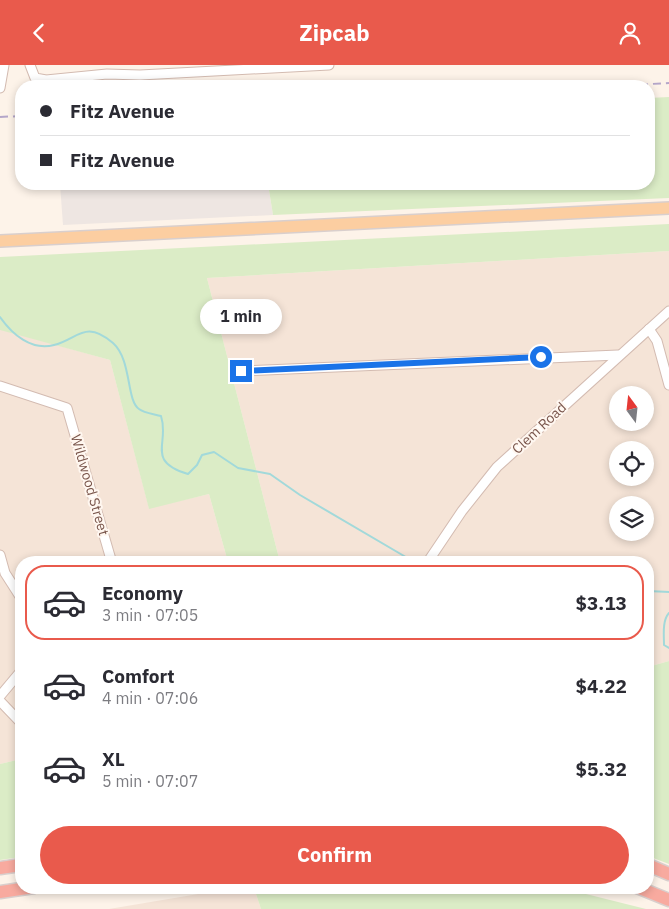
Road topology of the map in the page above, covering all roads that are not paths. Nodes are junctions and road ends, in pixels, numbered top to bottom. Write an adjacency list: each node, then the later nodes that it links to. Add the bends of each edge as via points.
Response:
1 (4, 65): 10 (street)
2 (30, 65): 7 (street, via 32,75 38,80)
3 (329, 65): 4 (street)
4 (300, 66): 6 (street)
5 (239, 67): 6 (street); 8 (street)
6 (256, 67)
7 (106, 69): 9 (street)
8 (194, 69): 9 (street)
9 (151, 70)
10 (0, 88)
11 (669, 208): 12 (main road)
12 (0, 241)
13 (669, 311): 14 (street, Clem Road)
14 (648, 329): 15 (street, Clem Road); 17 (street, via 657,341)
15 (618, 355): 16 (street); 21 (street, Clem Road, via 497,467)
16 (241, 371)
17 (669, 385)
18 (0, 386): 20 (street, Wildwood Street, via 67,408)
19 (0, 555): 22 (street, via 5,573)
20 (110, 556)
21 (431, 556)
22 (15, 589)
23 (15, 678): 24 (street)
24 (0, 696)
25 (0, 701): 26 (street)
26 (15, 717)
27 (15, 866): 28 (highway)
28 (0, 868)
29 (654, 868): 30 (highway)
30 (669, 874)
31 (15, 890): 32 (highway)
32 (0, 892)
33 (654, 894): 34 (highway)
34 (669, 900)

